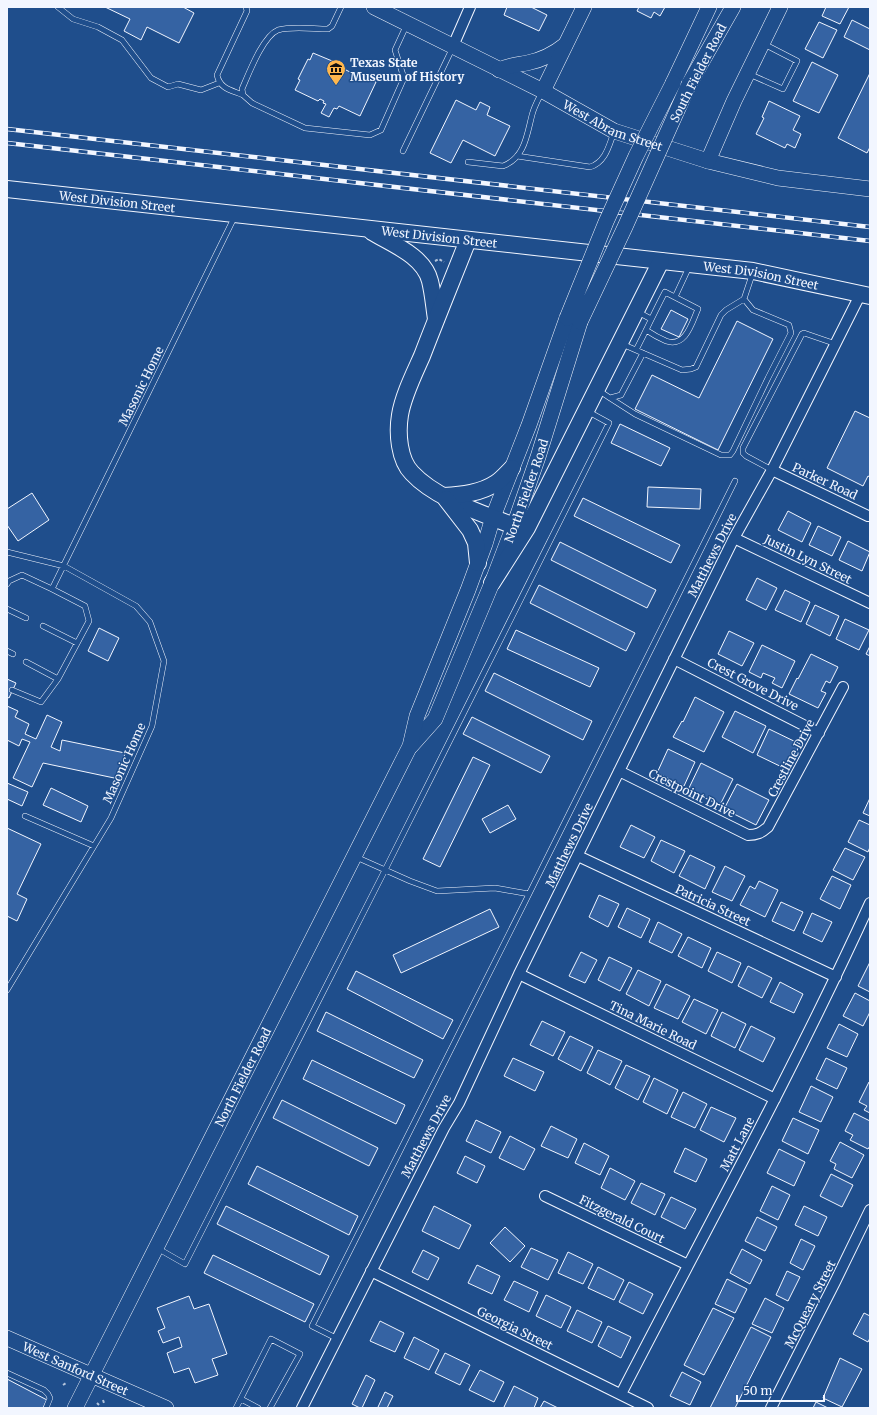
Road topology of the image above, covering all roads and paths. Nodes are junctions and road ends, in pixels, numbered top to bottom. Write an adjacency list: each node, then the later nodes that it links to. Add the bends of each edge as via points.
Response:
1 (58, 7): 16 (lane, via 73,19 98,27 122,40 151,78 168,87 178,84 201,90)
2 (246, 7): 16 (lane, via 247,11 217,75)
3 (341, 7): 18 (lane, via 328,29 287,28 272,33 265,41 242,89)
4 (374, 7): 10 (main road, West Abram Street)
5 (470, 7): 13 (street)
6 (584, 7): 12 (main road)
7 (709, 7): 27 (main road, South Fielder Road, bridge)
8 (733, 7): 28 (main road, South Fielder Road, bridge, via 689,84)
9 (780, 7): 11 (main road)
10 (408, 23): 13 (main road, West Abram Street); 18 (lane, via 395,50 404,78 381,130 370,135 305,128 252,103)
11 (762, 43): 15 (main road); 15 (lane, via 797,61 783,89)
12 (566, 44): 14 (main road, via 554,54); 17 (main road)
13 (453, 46): 14 (main road, West Abram Street); 20 (lane)
14 (499, 70): 17 (main road, West Abram Street)
15 (748, 73): 22 (main road)
16 (219, 83): 18 (lane)
17 (543, 91): 19 (main road, West Abram Street); 21 (lane, via 524,146)
18 (243, 95)
19 (614, 131): 21 (lane, via 602,161 596,165); 22 (main road, West Abram Street)
20 (403, 151)
21 (517, 156): 23 (lane, via 503,166)
22 (708, 161): 24 (main road, West Abram Street, via 778,178)
23 (468, 162)
24 (869, 187)
25 (7, 189): 26 (main road, West Division Street)
26 (236, 215): 29 (main road, West Division Street); 60 (lane, Masonic Home)
27 (606, 222): 42 (main road, North Fielder Road, bridge)
28 (625, 227): 42 (main road, North Fielder Road, bridge)
29 (367, 229): 30 (main road, West Division Street); 40 (main road, via 413,256 424,268 430,280)
30 (468, 240): 33 (main road, West Division Street); 40 (main road)
31 (440, 254): 32 (path)
32 (438, 259)
33 (661, 261): 34 (main road, West Division Street); 39 (main road)
34 (690, 264): 35 (main road, West Division Street); 37 (lane)
35 (753, 271): 36 (main road, West Division Street); 38 (lane)
36 (865, 295): 45 (street, Matthews Drive)
37 (675, 297): 41 (lane, via 665,292); 43 (lane, via 698,309 685,337 674,343)
38 (744, 299): 47 (lane, via 721,315 696,367 682,370); 48 (lane, via 753,310 789,325 791,333 730,455 721,455 635,414)
39 (636, 311): 41 (lane); 44 (main road)
40 (436, 319): 53 (main road, via 408,388 400,415 398,435 403,458 411,472)
41 (651, 319): 43 (lane)
42 (574, 320): 50 (main road, North Fielder Road); 56 (main road, North Fielder Road, via 538,457)
43 (646, 330): 46 (lane)
44 (620, 343): 46 (lane); 48 (main road)
45 (836, 344): 51 (street, Matthews Drive); 51 (lane, via 802,334 743,448 746,456)
46 (636, 350): 47 (lane)
47 (643, 353): 48 (lane, via 621,395)
48 (603, 393): 49 (main road)
49 (586, 410): 61 (main road, via 527,528); 84 (lane, via 608,423)
50 (512, 468): 53 (main road, via 482,491); 55 (main road, North Fielder Road)
51 (772, 470): 54 (street, Parker Road); 57 (street, Matthews Drive)
52 (735, 480): 85 (lane)
53 (443, 496): 55 (main road); 59 (main road, via 470,530 476,543)
54 (868, 516)
55 (493, 517): 56 (main road); 59 (main road, North Fielder Road)
56 (514, 526): 61 (main road, North Fielder Road)
57 (734, 538): 64 (street, Justin Lyn Street); 71 (street, Matthews Drive)
58 (7, 552): 60 (lane, Masonic Home)
59 (478, 563): 77 (main road, North Fielder Road, via 417,716)
60 (64, 566): 63 (lane); 81 (lane, Masonic Home, via 136,606 150,622 164,661 152,726 111,818)
61 (492, 583): 77 (main road, North Fielder Road, via 435,719)
62 (7, 584): 63 (lane, via 22,575)
63 (52, 589): 68 (lane, via 84,606 89,621)
64 (870, 603)
65 (7, 608): 66 (lane)
66 (26, 618)
67 (43, 626): 68 (lane)
68 (77, 643): 73 (lane)
69 (7, 652): 70 (lane)
70 (13, 654)
71 (674, 659): 76 (street, Crest Grove Drive); 78 (street, Matthews Drive)
72 (26, 662): 73 (lane)
73 (58, 679): 75 (lane, via 41,702)
74 (844, 687): 76 (street, Crestline Drive)
75 (12, 690)
76 (819, 733): 80 (street, Crestline Drive, via 768,827 762,833)
77 (410, 746): 82 (main road, North Fielder Road)
78 (619, 771): 80 (street, Crestpoint Drive, via 748,835); 83 (street, Matthews Drive)
79 (25, 816): 81 (lane)
80 (754, 835)
81 (94, 846): 89 (lane, Masonic Home)
82 (355, 856): 84 (lane); 93 (main road, North Fielder Road)
83 (578, 856): 87 (street, Matthews Drive); 88 (street, Patricia Street)
84 (385, 870): 85 (lane, via 438,891 495,888); 93 (lane, via 186,1264)
85 (529, 894): 96 (lane, via 312,1326)
86 (870, 903): 88 (street, Matt Lane)
87 (519, 974): 90 (street, Tina Marie Road); 95 (street, Matthews Drive, via 459,1103)
88 (836, 977): 90 (street, Matt Lane)
89 (7, 990)
90 (775, 1098): 94 (street, Matt Lane)
91 (545, 1196): 94 (street, Fitzgerald Court)
92 (870, 1210): 110 (street, McQueary Street)
93 (156, 1248): 99 (main road, North Fielder Road)
94 (688, 1265): 100 (street, Matt Lane)
95 (371, 1271): 96 (street, Matthews Drive); 100 (street, Georgia Street)
96 (338, 1339): 108 (street, Matthews Drive)
97 (9, 1340): 99 (main road, West Sanford Street)
98 (7, 1373): 102 (lane, via 44,1390 50,1398)
99 (91, 1376): 103 (main road, North Fielder Road); 104 (main road, West Sanford Street)
100 (621, 1394): 109 (street, Georgia Street)
101 (241, 1399): 105 (lane); 106 (lane); 107 (lane, via 271,1339 300,1354)
102 (46, 1408)
103 (75, 1408)
104 (166, 1408)
105 (236, 1408)
106 (258, 1408)
107 (270, 1408)
108 (302, 1408)
109 (648, 1408)
110 (771, 1408)

